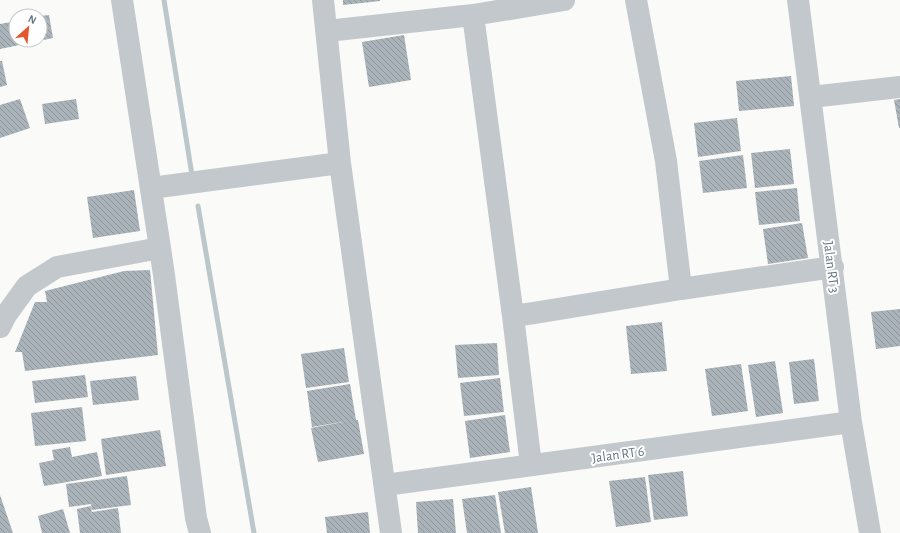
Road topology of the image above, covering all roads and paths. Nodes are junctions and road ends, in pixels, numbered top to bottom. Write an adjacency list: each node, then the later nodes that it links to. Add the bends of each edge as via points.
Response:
1 (122, 0): 11 (street)
2 (323, 0): 7 (street)
3 (564, 0): 6 (street)
4 (636, 0): 14 (street, via 666,161)
5 (798, 0): 9 (street, Jalan RT 3)
6 (473, 15): 7 (street); 15 (street)
7 (327, 31): 10 (street)
8 (900, 87): 9 (street)
9 (811, 98): 13 (street, Jalan RT 3)
10 (340, 163): 11 (street); 19 (street)
11 (151, 188): 12 (street)
12 (160, 248): 16 (street, via 57,267 27,286); 20 (street)
13 (832, 267): 14 (street); 17 (street, Jalan RT 3)
14 (681, 288): 15 (street)
15 (513, 316): 18 (street)
16 (0, 327)
17 (851, 422): 18 (street, Jalan RT 6); 22 (street, Jalan RT 3)
18 (531, 465): 19 (street, Jalan RT 6)
19 (384, 485): 21 (street)
20 (200, 533)
21 (391, 533)
22 (870, 533)

